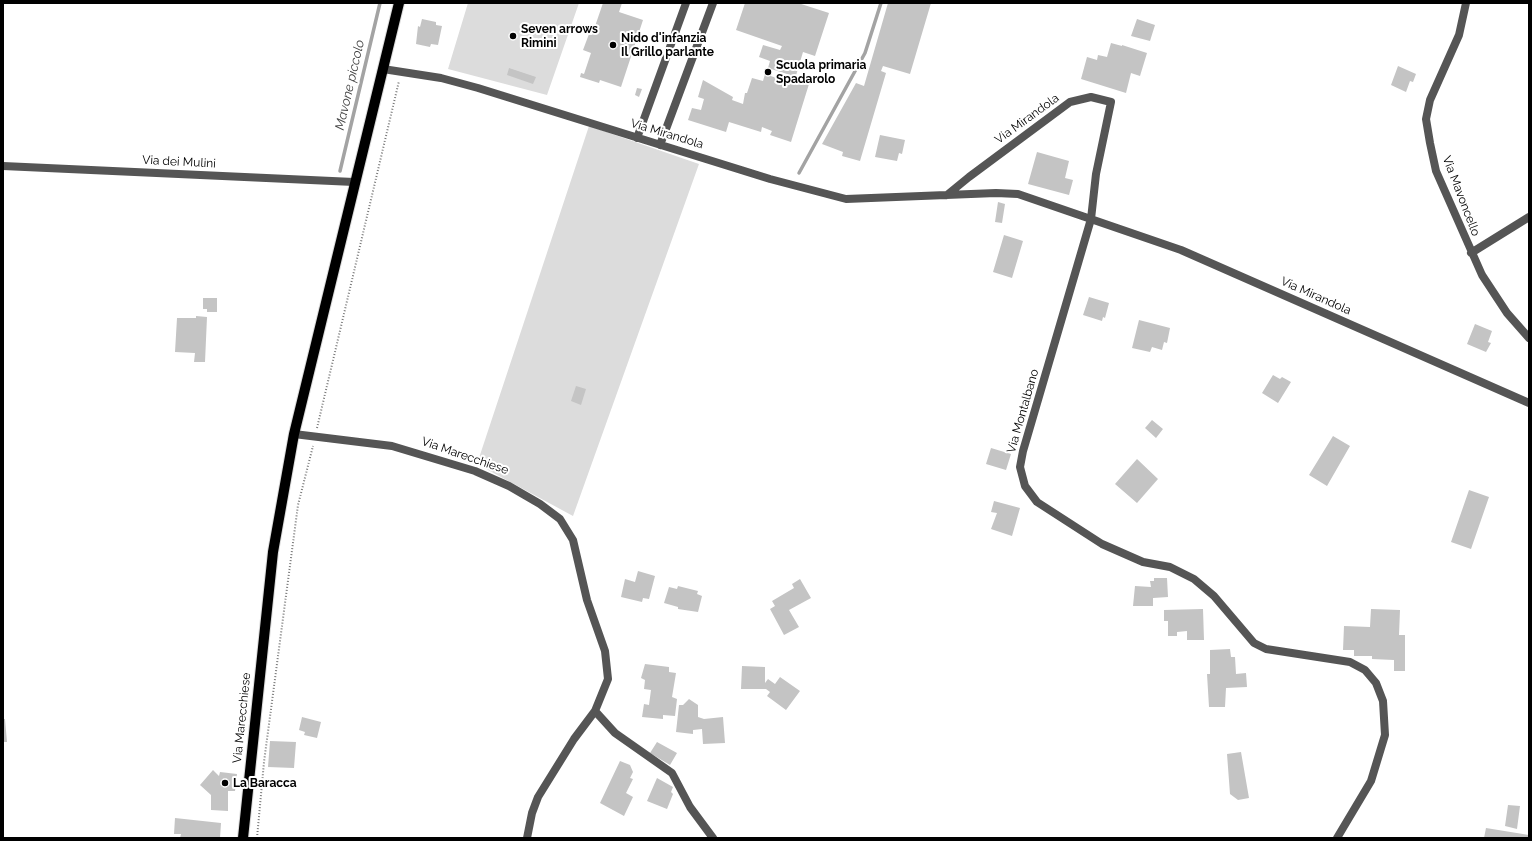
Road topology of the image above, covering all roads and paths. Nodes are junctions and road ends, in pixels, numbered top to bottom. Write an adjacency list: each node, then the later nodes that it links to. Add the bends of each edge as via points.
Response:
1 (398, 3): 5 (main road, Via Marecchiese)
2 (686, 3): 7 (street)
3 (713, 3): 8 (street)
4 (1466, 3): 14 (street, Via Mavoncello, via 1459,35 1430,100 1426,119 1436,171)
5 (383, 68): 7 (street, Via Mirandola, via 467,84); 10 (main road, Via Marecchiese)
6 (399, 80): 17 (path)
7 (637, 138): 8 (street, Via Mirandola)
8 (660, 145): 11 (street, Via Mirandola, via 846,199)
9 (3, 166): 10 (street, Via dei Mulini)
10 (354, 182): 18 (main road, Via Marecchiese)
11 (947, 196): 13 (street, Via Mirandola, via 1018,194); 13 (street, Via Mirandola, via 1070,102 1091,97 1111,102 1096,174)
12 (1529, 217): 14 (street)
13 (1091, 219): 16 (street, Via Mirandola, via 1181,250); 25 (street, Via Montalbano, via 1022,451 1020,467 1025,486 1037,502 1102,544 1143,562 1170,567 1194,578 1214,596 1254,643 1266,649 1350,662 1365,670 1376,683 1383,701 1385,735 1371,781)
14 (1471, 253): 15 (street, Via Mavoncello, via 1503,306)
15 (1529, 338)
16 (1529, 403)
17 (316, 433)
18 (294, 434): 20 (street, Via Marecchiese, via 392,446 445,461 509,486 560,519 573,540 587,600 605,651 608,679); 21 (main road, Via Marecchiese, via 273,552)
19 (315, 440): 22 (path, via 298,505 264,762)
20 (595, 711): 23 (street, Via Marecchiese, via 574,739 538,797); 24 (street, via 615,733 672,773 690,807)
21 (243, 838)
22 (257, 838)
23 (527, 838)
24 (713, 838)
25 (1337, 838)

